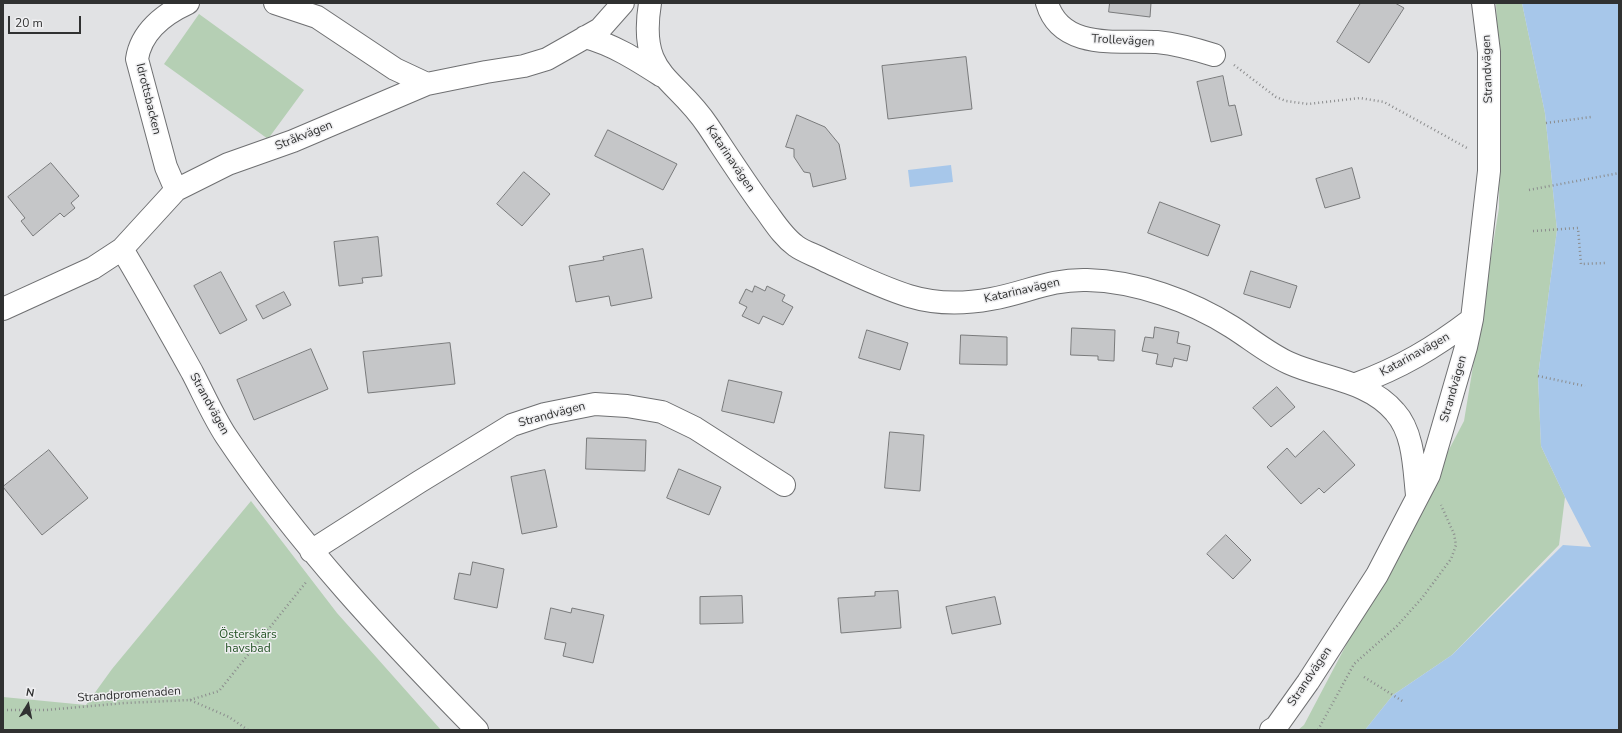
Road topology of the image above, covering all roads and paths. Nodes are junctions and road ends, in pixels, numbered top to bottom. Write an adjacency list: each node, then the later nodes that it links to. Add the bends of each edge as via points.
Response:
1 (188, 3): 15 (street, Idrottsbacken, via 158,21 139,48 138,60 166,167)
2 (275, 3): 10 (street, via 317,17 395,69)
3 (623, 3): 7 (street, Stråkvägen, via 600,29)
4 (650, 3): 9 (street, Katarinavägen, via 646,24 647,41)
5 (1047, 3): 8 (street, Trollevägen, via 1054,18 1064,29 1087,40 1181,45)
6 (1484, 3): 13 (street, Strandvägen, via 1489,52)
7 (586, 37): 9 (street, Katarinavägen, via 623,51); 10 (street, Stråkvägen, via 547,59 524,66)
8 (1214, 55): 13 (path, via 1227,60 1276,97 1286,101 1308,104 1360,98 1384,102)
9 (663, 77): 23 (street, Katarinavägen, via 703,119 778,228 796,246 867,280 935,302 992,299 1058,281 1108,281 1186,303 1206,312 1285,362 1310,372)
10 (427, 84): 15 (street, Stråkvägen, via 293,141 228,164)
11 (1591, 117): 12 (path)
12 (1546, 123)
13 (1490, 161): 21 (street, Strandvägen)
14 (1619, 173): 16 (path)
15 (176, 190): 18 (street, Stråkvägen)
16 (1529, 190)
17 (1533, 231): 19 (path, via 1578,228 1581,264)
18 (122, 249): 20 (street, Stråkvägen, via 93,268); 28 (street, Strandvägen, via 225,434 259,483)
19 (1606, 263)
20 (3, 309)
21 (1472, 319): 23 (street, Katarinavägen, via 1442,342 1389,372); 25 (street, Strandvägen)
22 (1538, 376): 24 (path)
23 (1356, 384): 27 (street, Katarinavägen, via 1380,398 1405,426 1413,456)
24 (1585, 386)
25 (1429, 474): 27 (street, Strandvägen); 36 (path, via 1454,534 1456,545 1451,559 1397,626 1354,664)
26 (784, 485): 28 (street, Strandvägen, via 695,428 662,412 595,404 545,414 512,425)
27 (1417, 495): 35 (street, Strandvägen, via 1377,575 1308,682 1276,727)
28 (317, 557): 30 (path, via 219,691); 34 (street, Strandvägen, via 394,645)
29 (1364, 677): 31 (path)
30 (190, 700): 32 (path, Strandpromenaden, via 46,710); 33 (path, Strandpromenaden, via 229,717)
31 (1404, 702)
32 (3, 710)
33 (248, 730)
34 (477, 730)
35 (1271, 730)
36 (1318, 730)

